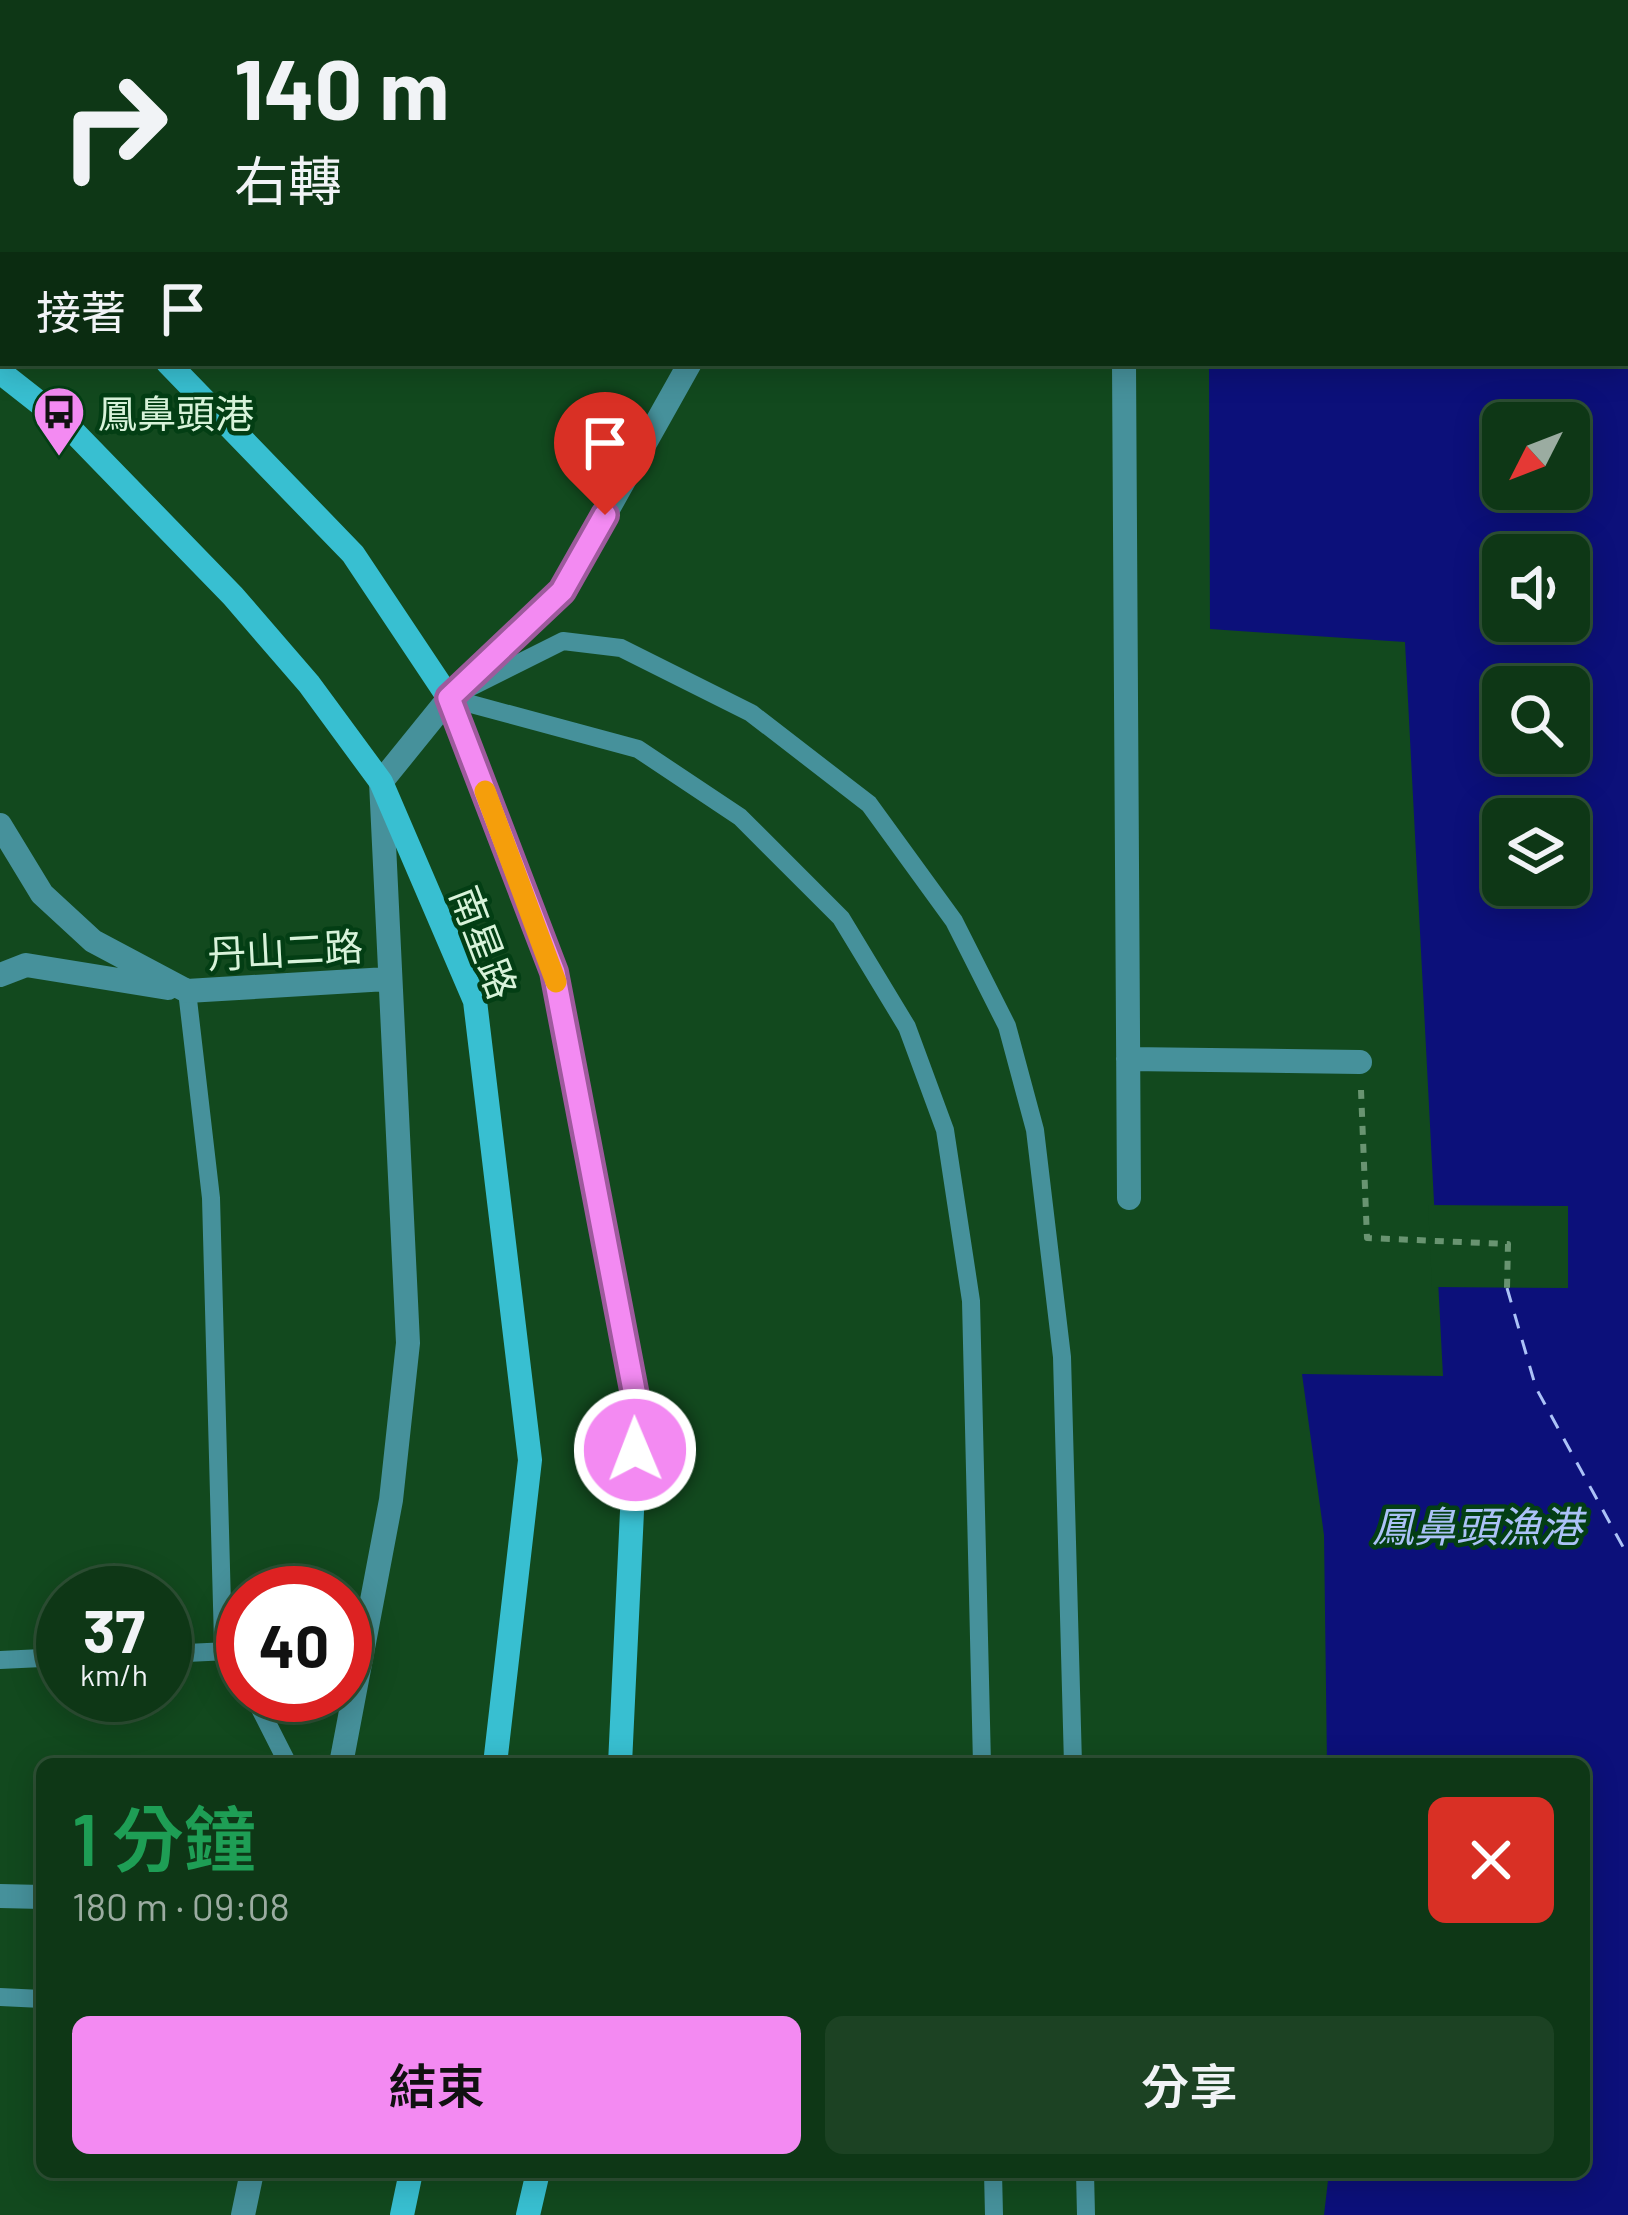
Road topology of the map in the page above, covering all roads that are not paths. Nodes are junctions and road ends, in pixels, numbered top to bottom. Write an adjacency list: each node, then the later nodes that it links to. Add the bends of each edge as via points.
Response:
1 (172, 366): 5 (street, 南星路, via 353,554)
2 (688, 366): 5 (street, via 562,591)
3 (1124, 366): 11 (street)
4 (0, 372): 6 (street, 南星路, via 64,423 232,596)
5 (449, 698): 6 (street); 21 (street, 南星路, via 554,972 637,1406); 22 (lane, via 638,749 740,817 841,918 907,1027 945,1130 971,1301); 23 (lane, via 562,641 621,648 752,713 868,804 954,921 1007,1026 1035,1130 1062,1357)
6 (381, 782): 9 (street); 20 (street, 南星路, via 475,1001 530,1460)
7 (0, 825): 10 (street, 丹山二路, via 42,894 93,941)
8 (0, 975): 10 (street, 丹山二路, via 26,965)
9 (387, 979): 10 (street, 丹山二路); 19 (street, via 408,1343 391,1500)
10 (188, 991): 14 (lane, via 212,1198)
11 (1128, 1059): 12 (street); 13 (street)
12 (1360, 1062)
13 (1129, 1198)
14 (221, 1566)
15 (36, 1659): 16 (lane)
16 (0, 1660)
17 (267, 1722): 18 (lane)
18 (285, 1758)
19 (342, 1758)
20 (496, 1758)
21 (620, 1758)
22 (982, 1758)
23 (1073, 1758)
24 (0, 1895): 25 (street)
25 (36, 1897)
26 (0, 1997): 27 (lane)
27 (36, 1999)
28 (252, 2178): 33 (street)
29 (410, 2178): 34 (street)
30 (537, 2178): 35 (street)
31 (993, 2178): 36 (lane)
32 (1085, 2178): 37 (lane)
33 (243, 2215)
34 (402, 2215)
35 (528, 2215)
36 (994, 2215)
37 (1086, 2215)

